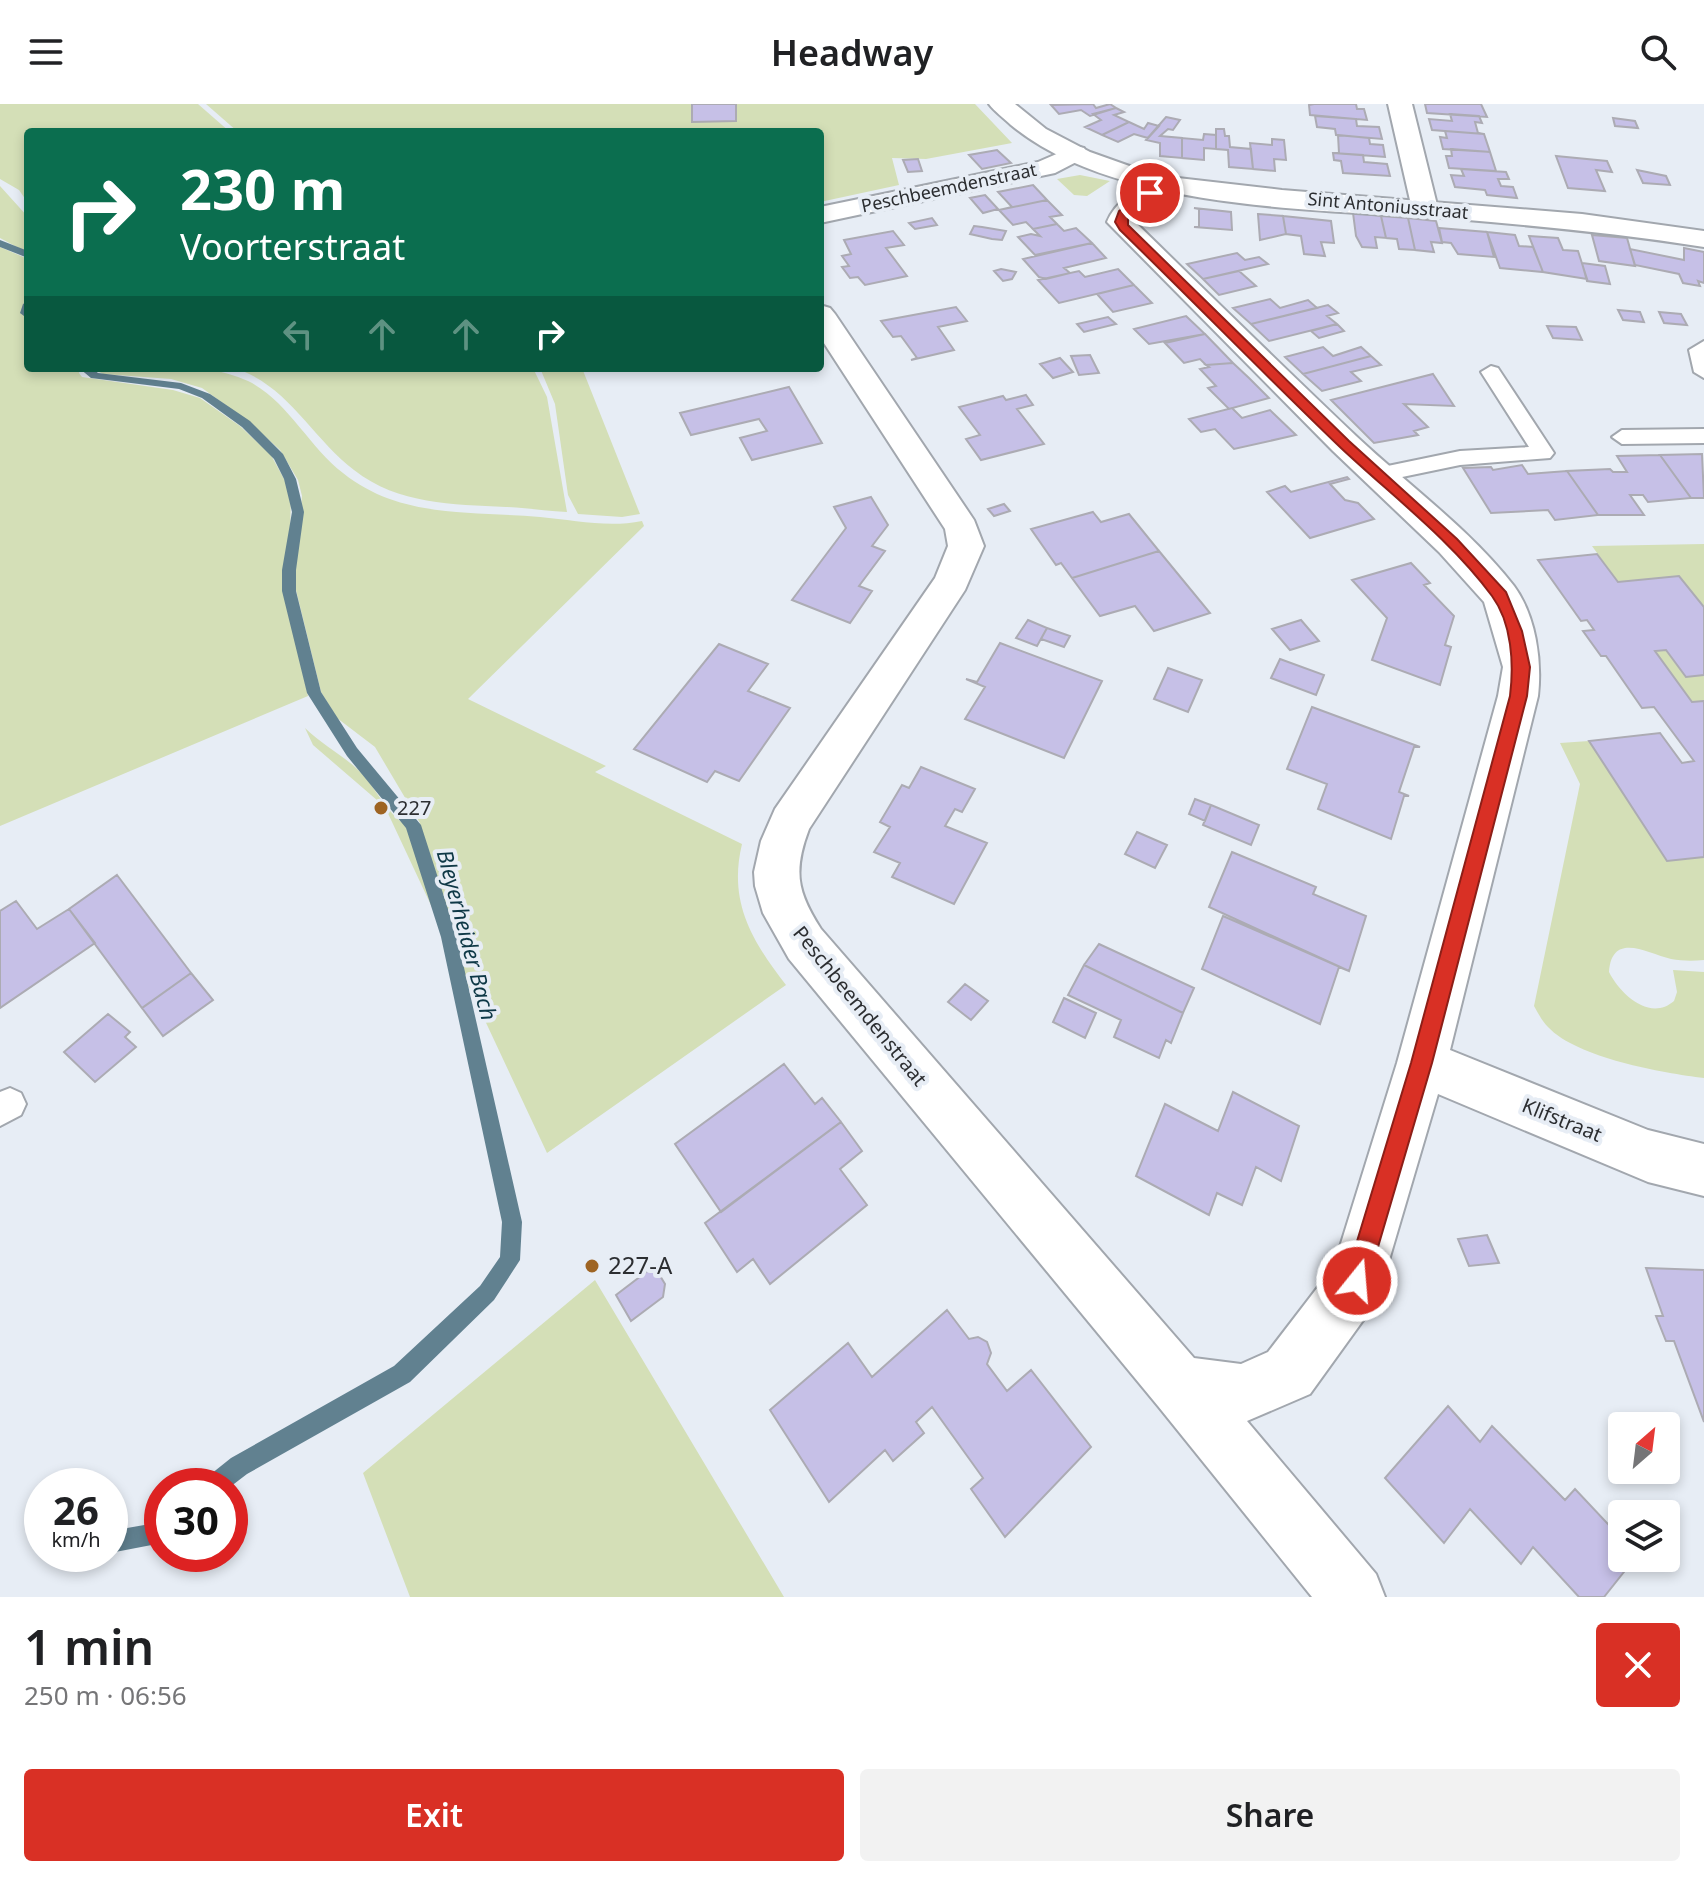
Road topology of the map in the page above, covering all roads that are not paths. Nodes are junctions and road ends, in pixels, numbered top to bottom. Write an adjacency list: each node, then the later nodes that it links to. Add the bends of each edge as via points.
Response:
1 (1001, 104): 3 (street, Sint Antoniusstraat, via 1029,130)
2 (1400, 104): 5 (street)
3 (1075, 153): 4 (street, Sint Antoniusstraat); 6 (street, Peschbeemdenstraat, via 1046,168)
4 (1164, 182): 5 (street, Sint Antoniusstraat); 14 (street, via 1120,222)
5 (1425, 209): 7 (street, Sint Antoniusstraat)
6 (824, 214)
7 (1704, 239)
8 (824, 320): 17 (street, Peschbeemdenstraat, via 962,528 966,546 952,581 790,822 776,877 782,908 805,944)
9 (1704, 347): 11 (lane, via 1699,350)
10 (1491, 372): 14 (lane, via 1543,453 1460,458)
11 (1704, 372)
12 (1704, 436): 13 (lane)
13 (1622, 437)
14 (1378, 475): 15 (street, via 1501,596 1522,667)
15 (1422, 1063): 16 (street, Klifstraat, via 1648,1156); 17 (street, via 1357,1281 1289,1373 1242,1394)
16 (1704, 1170)
17 (1179, 1385): 18 (street, Peschbeemdenstraat)
18 (1353, 1597)

